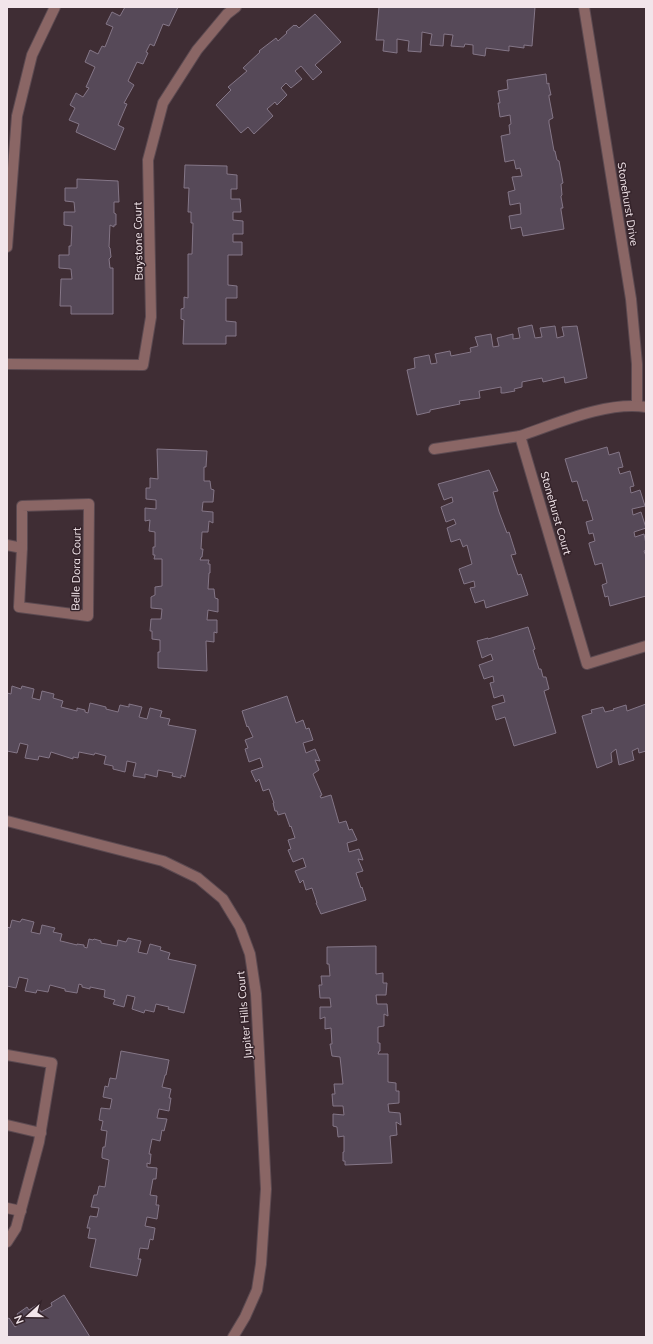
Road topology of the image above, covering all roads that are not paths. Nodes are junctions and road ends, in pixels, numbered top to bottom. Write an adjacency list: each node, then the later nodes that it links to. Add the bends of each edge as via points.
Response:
1 (55, 7): 4 (street, via 32,55 17,116)
2 (236, 7): 5 (street, Baystone Court, via 197,50 163,103 148,160 151,317 143,365)
3 (584, 7): 6 (street, Stonehurst Drive, via 631,299)
4 (7, 247)
5 (7, 364)
6 (641, 406): 7 (street, via 600,410)
7 (520, 436): 8 (street); 11 (street, Stonehurst Court, via 587,664)
8 (434, 449)
9 (7, 545): 10 (street)
10 (22, 548): 10 (street, Belle Dora Court, via 19,607 88,616 89,504 22,506)
11 (646, 646)
12 (7, 821): 19 (street, Jupiter Hills Court, via 163,861 198,878 208,886 223,899 240,927 250,954 256,994 266,1189 257,1290)
13 (7, 1055): 15 (street, via 52,1063)
14 (7, 1125): 15 (street)
15 (41, 1133): 17 (street)
16 (7, 1208): 17 (street)
17 (20, 1211): 18 (street, via 16,1228)
18 (7, 1242)
19 (233, 1337)

